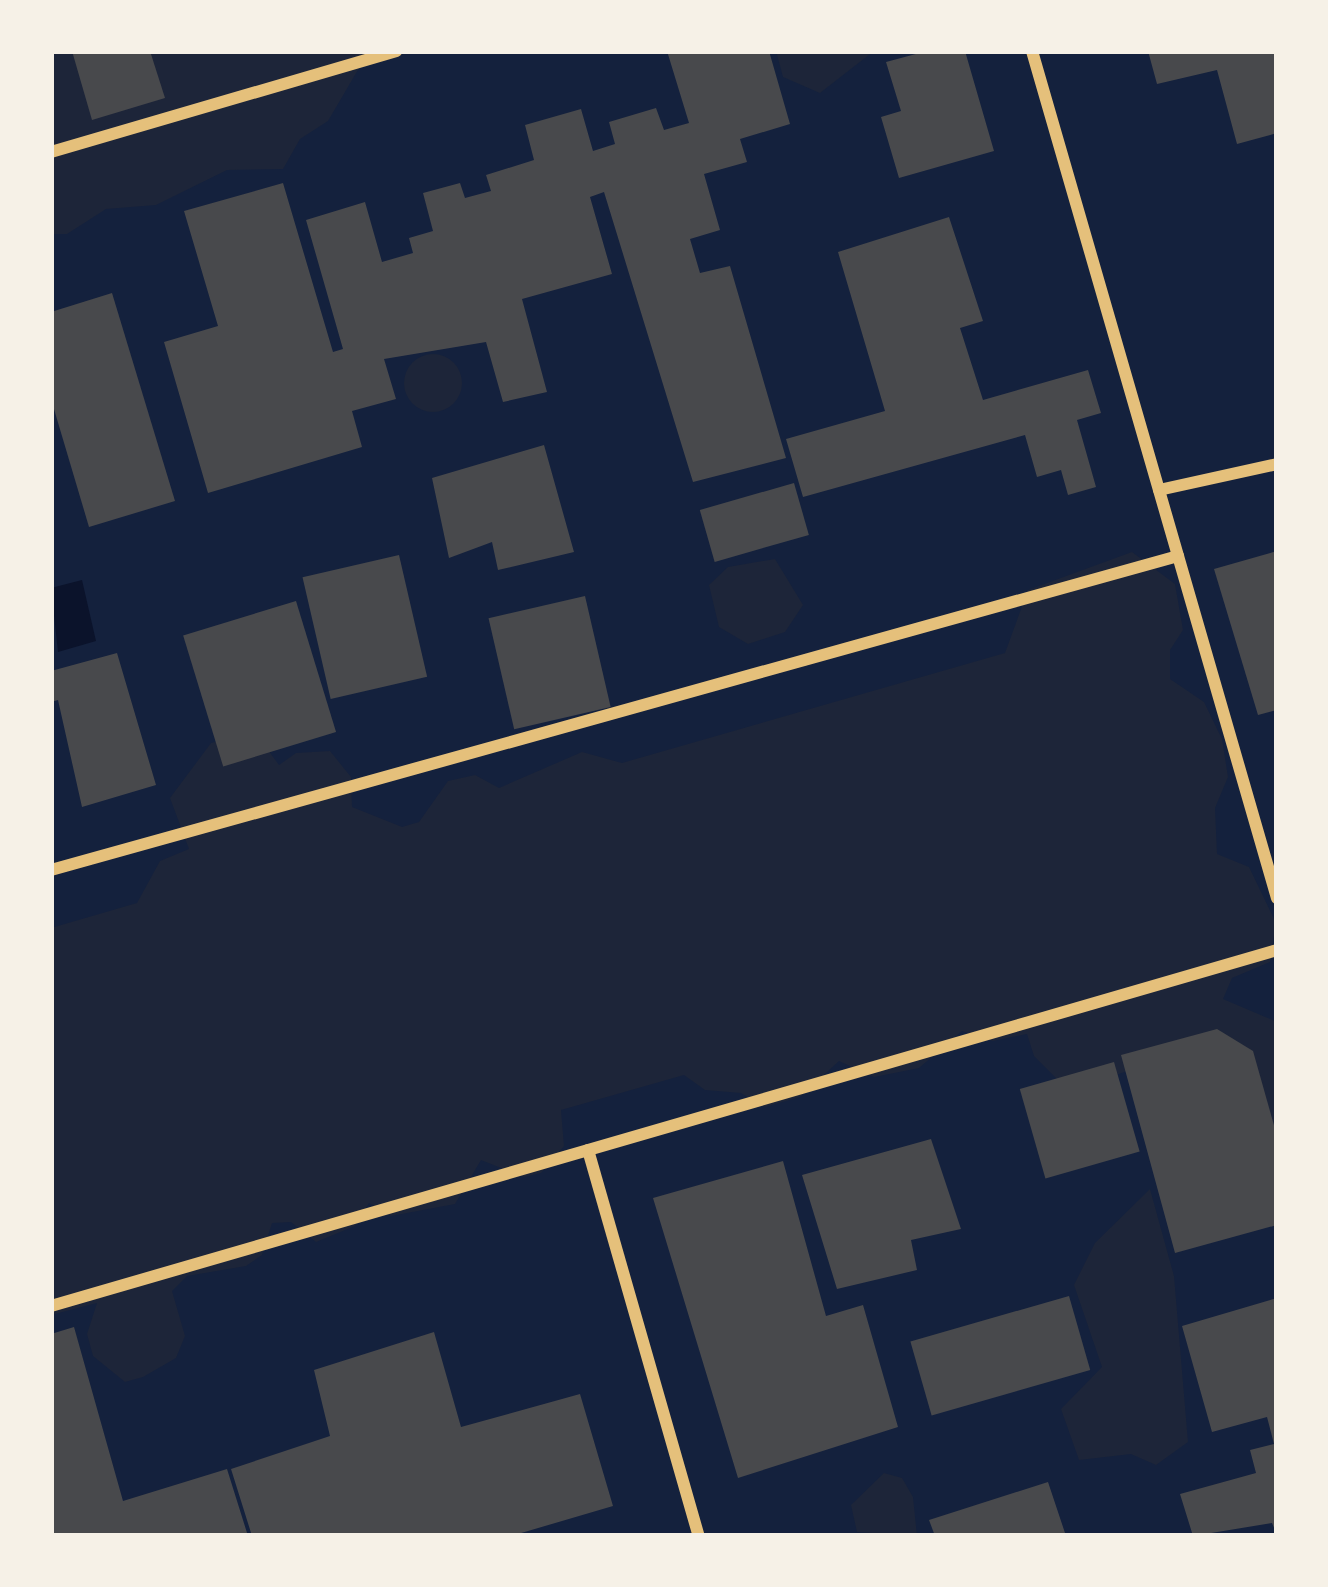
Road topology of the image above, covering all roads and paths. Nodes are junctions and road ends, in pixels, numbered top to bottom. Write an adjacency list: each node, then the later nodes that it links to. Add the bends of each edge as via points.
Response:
1 (397, 51): 3 (street)
2 (1032, 51): 5 (street)
3 (51, 152)
4 (1277, 464): 5 (street)
5 (1159, 490): 6 (street)
6 (1178, 556): 7 (street); 8 (street)
7 (51, 870)
8 (1277, 898)
9 (1277, 950): 10 (street)
10 (588, 1150): 11 (street); 12 (street)
11 (51, 1306)
12 (699, 1536)

